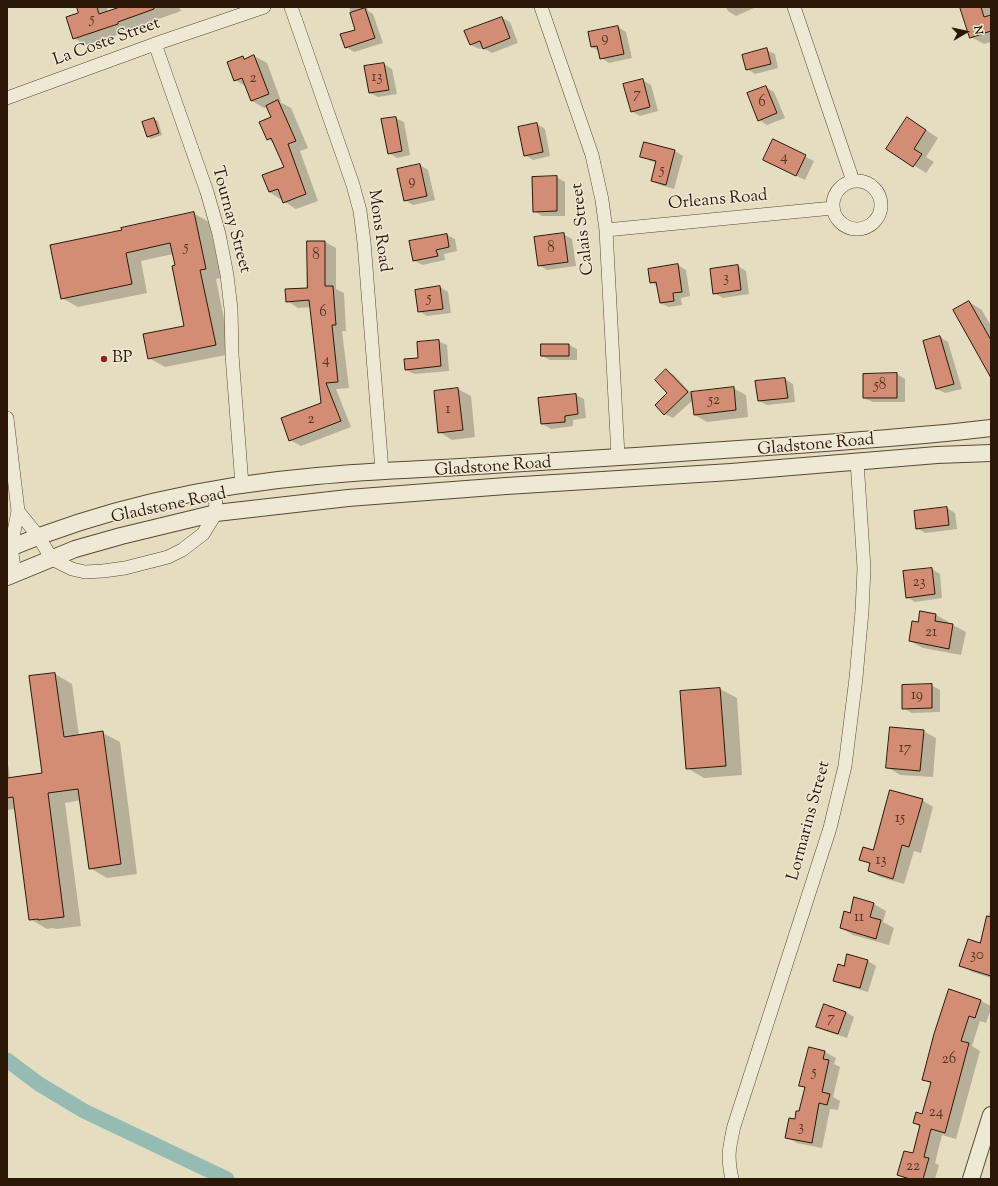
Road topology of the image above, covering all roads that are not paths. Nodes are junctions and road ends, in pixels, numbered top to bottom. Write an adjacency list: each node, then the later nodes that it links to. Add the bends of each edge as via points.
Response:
1 (264, 7): 5 (street, La Coste Street)
2 (291, 7): 22 (street, Mons Road, via 360,211)
3 (541, 7): 9 (street, Calais Street, via 592,155)
4 (794, 7): 7 (street)
5 (155, 44): 6 (street, La Coste Street); 27 (street, Tournay Street, via 207,192 219,234 231,309)
6 (7, 98)
7 (853, 181): 8 (street, via 846,183 835,194); 8 (street, via 867,183 878,192 881,206 876,219 865,228 851,228 839,221)
8 (833, 208): 9 (street, Orleans Road)
9 (606, 230): 16 (street, Calais Street)
10 (7, 418): 32 (street)
11 (991, 428): 12 (street, Gladstone Road)
12 (873, 439): 13 (street, Gladstone Road); 18 (street)
13 (837, 442): 15 (street, Gladstone Road); 20 (street)
14 (991, 453): 18 (street, Gladstone Road)
15 (637, 455): 16 (street, Gladstone Road); 24 (street, via 641,467)
16 (618, 456): 17 (street, Gladstone Road)
17 (598, 458): 21 (street, Gladstone Road); 25 (street)
18 (874, 460): 19 (street, Gladstone Road)
19 (857, 461): 20 (street, Gladstone Road); 39 (street, Lormarins Street, via 864,568 858,655 845,766 830,828 734,1126 728,1161)
20 (838, 463): 24 (street, Gladstone Road)
21 (400, 470): 22 (street, Gladstone Road); 29 (street)
22 (382, 471): 23 (street, Gladstone Road)
23 (362, 472): 26 (street, Gladstone Road); 30 (street)
24 (638, 478): 25 (street, Gladstone Road)
25 (601, 480): 29 (street, Gladstone Road)
26 (261, 482): 27 (street, Gladstone Road); 31 (street)
27 (242, 484): 28 (street, Gladstone Road)
28 (215, 489): 33 (street); 34 (street, Gladstone Road, via 116,511)
29 (403, 494): 30 (street, Gladstone Road)
30 (364, 497): 31 (street, Gladstone Road)
31 (264, 508): 33 (street, Gladstone Road)
32 (18, 511): 34 (street); 35 (street)
33 (216, 513): 36 (street, Gladstone Road, via 121,536 75,549); 36 (street, via 203,534 168,557 125,568 85,572 72,570)
34 (38, 536): 35 (street, Gladstone Road); 36 (street)
35 (9, 548): 37 (street)
36 (52, 559): 37 (street, Gladstone Road)
37 (11, 576)
38 (991, 1115): 40 (street)
39 (732, 1179)
40 (971, 1179)

